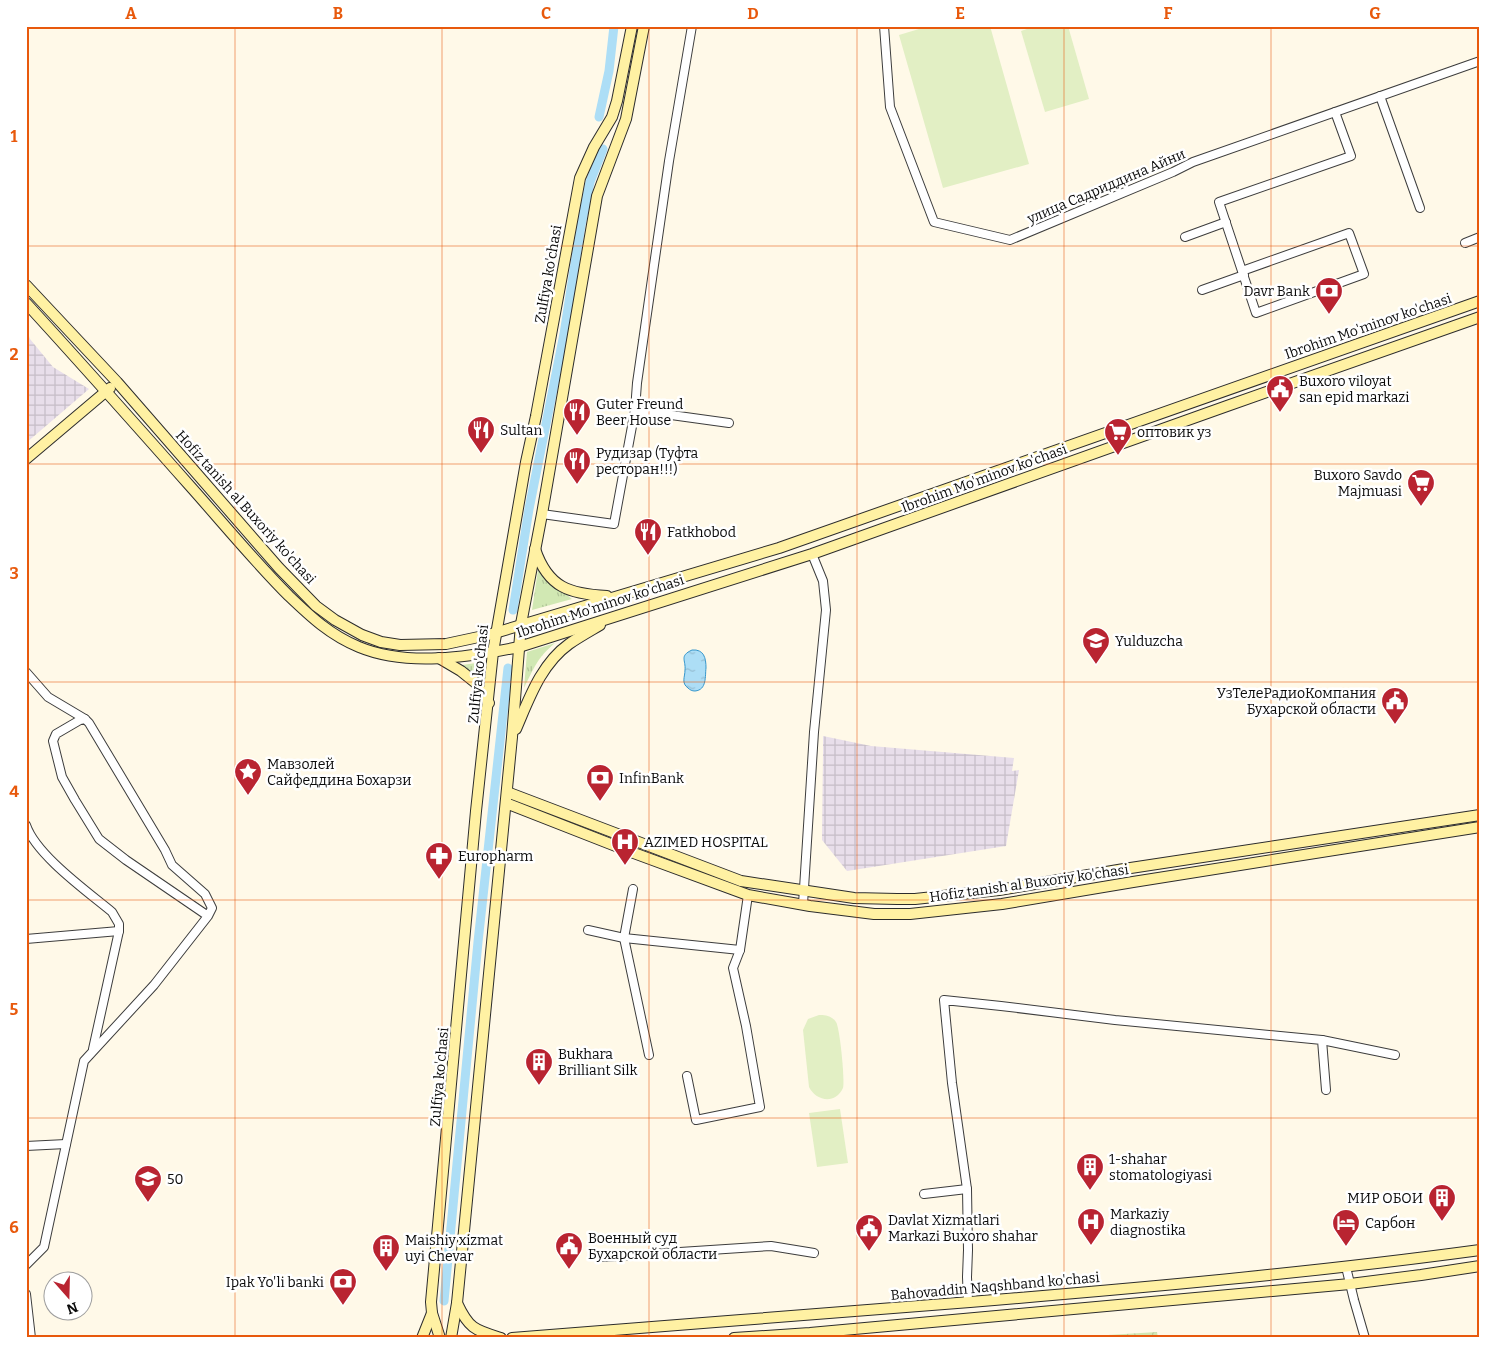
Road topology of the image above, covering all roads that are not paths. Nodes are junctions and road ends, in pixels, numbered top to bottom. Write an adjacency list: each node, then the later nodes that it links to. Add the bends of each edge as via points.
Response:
1 (632, 26): 32 (main road, Zulfiya ko'chasi, via 612,117 580,178)
2 (644, 26): 24 (main road, via 626,119 597,196)
3 (692, 26): 21 (street, via 669,161)
4 (884, 26): 7 (street, улица Садриддина Айни, via 890,107 934,222 1010,240 1193,162)
5 (1480, 61): 6 (street, улица Садриддина Айни)
6 (1380, 96): 7 (street, улица Садриддина Айни); 8 (street)
7 (1335, 112): 9 (street, via 1351,156 1219,202)
8 (1420, 208)
9 (1226, 222): 10 (street); 13 (street)
10 (1185, 237)
11 (1480, 237): 12 (street)
12 (1465, 243)
13 (1243, 273): 13 (street, via 1349,233 1364,274 1256,313); 15 (street)
14 (26, 285): 19 (main road, Hofiz tanish al Buxoriy ko'chasi)
15 (1202, 290)
16 (1480, 301): 26 (main road, Ibrohim Mo'minov ko'chasi)
17 (26, 303): 20 (main road, Hofiz tanish al Buxoriy ko'chasi)
18 (1480, 317): 27 (main road, Ibrohim Mo'minov ko'chasi)
19 (117, 382): 20 (main road); 32 (main road, Hofiz tanish al Buxoriy ko'chasi, via 279,568 334,620 371,639 400,645 446,644)
20 (107, 390): 23 (main road); 35 (main road, Hofiz tanish al Buxoriy ko'chasi, via 269,576 318,624 358,647 382,654)
21 (635, 410): 22 (street); 24 (street, via 614,524)
22 (729, 423)
23 (26, 459)
24 (542, 514): 25 (main road)
25 (535, 548): 29 (main road, via 540,563 564,588 584,594); 31 (main road)
26 (779, 548): 28 (main road); 29 (main road, Ibrohim Mo'minov ko'chasi)
27 (812, 554): 28 (main road, Ibrohim Mo'minov ko'chasi); 48 (street, via 823,581 826,610)
28 (784, 563): 30 (main road, Ibrohim Mo'minov ko'chasi)
29 (615, 596): 31 (main road, Ibrohim Mo'minov ko'chasi)
30 (616, 615): 33 (main road, Ibrohim Mo'minov ko'chasi); 39 (main road, via 568,644 548,665 534,686)
31 (521, 624): 32 (main road, Ibrohim Mo'minov ko'chasi); 33 (main road)
32 (496, 632): 34 (main road, Zulfiya ko'chasi)
33 (519, 647): 34 (main road, Ibrohim Mo'minov ko'chasi); 39 (main road)
34 (493, 652): 35 (main road, Hofiz tanish al Buxoriy ko'chasi); 37 (main road, Zulfiya ko'chasi)
35 (439, 658): 37 (main road, via 476,683)
36 (26, 672): 38 (street, via 48,697)
37 (489, 703): 77 (main road, Zulfiya ko'chasi, via 476,811)
38 (85, 719): 51 (street, via 172,865 206,894 212,908); 51 (street, via 56,734 53,741 62,777 99,839)
39 (512, 737): 40 (main road)
40 (507, 792): 41 (main road); 48 (main road, Hofiz tanish al Buxoriy ko'chasi, via 741,881)
41 (506, 803): 49 (main road, Hofiz tanish al Buxoriy ko'chasi); 76 (main road)
42 (1480, 815): 45 (main road, Hofiz tanish al Buxoriy ko'chasi)
43 (26, 825): 53 (street, via 36,844 51,860 112,912)
44 (1480, 827): 46 (main road, Hofiz tanish al Buxoriy ko'chasi)
45 (1392, 828): 46 (main road); 48 (main road, Hofiz tanish al Buxoriy ko'chasi, via 999,890 915,900 854,898)
46 (1394, 841): 50 (main road, Hofiz tanish al Buxoriy ko'chasi, via 961,909 882,914)
47 (633, 889): 55 (street)
48 (804, 890): 50 (street)
49 (744, 894): 50 (main road, Hofiz tanish al Buxoriy ko'chasi); 56 (street)
50 (803, 904)
51 (208, 916): 58 (street, via 154,985)
52 (588, 930): 55 (street)
53 (119, 931): 54 (street); 58 (street)
54 (26, 938)
55 (624, 938): 56 (street); 59 (street)
56 (740, 950): 61 (street, via 733,968 760,1107 696,1120)
57 (1322, 1040): 60 (street); 62 (street); 65 (street, via 944,1000)
58 (93, 1051): 63 (street, via 84,1061)
59 (649, 1055)
60 (1395, 1055)
61 (686, 1076)
62 (1326, 1090)
63 (66, 1144): 64 (street); 70 (street, via 44,1247)
64 (26, 1146)
65 (966, 1189): 66 (street); 75 (street)
66 (924, 1194)
67 (1480, 1250): 71 (main road, Bahovaddin Naqshband ko'chasi)
68 (814, 1253): 69 (street, via 771,1246)
69 (604, 1258)
70 (26, 1265)
71 (1346, 1266): 73 (street); 75 (main road, Bahovaddin Naqshband ko'chasi, via 1176,1285)
72 (1480, 1266): 73 (main road)
73 (1350, 1284): 79 (main road); 87 (street)
74 (26, 1294): 80 (street)
75 (968, 1302): 78 (main road, Bahovaddin Naqshband ko'chasi)
76 (457, 1303): 83 (main road); 84 (main road, via 464,1319 477,1330)
77 (432, 1312): 81 (main road); 82 (main road, Zulfiya ko'chasi)
78 (816, 1315): 79 (main road); 85 (main road, Bahovaddin Naqshband ko'chasi)
79 (811, 1335): 86 (main road)
80 (31, 1338)
81 (422, 1338)
82 (440, 1338)
83 (452, 1338)
84 (501, 1338)
85 (512, 1338)
86 (734, 1338)
87 (1365, 1338)

